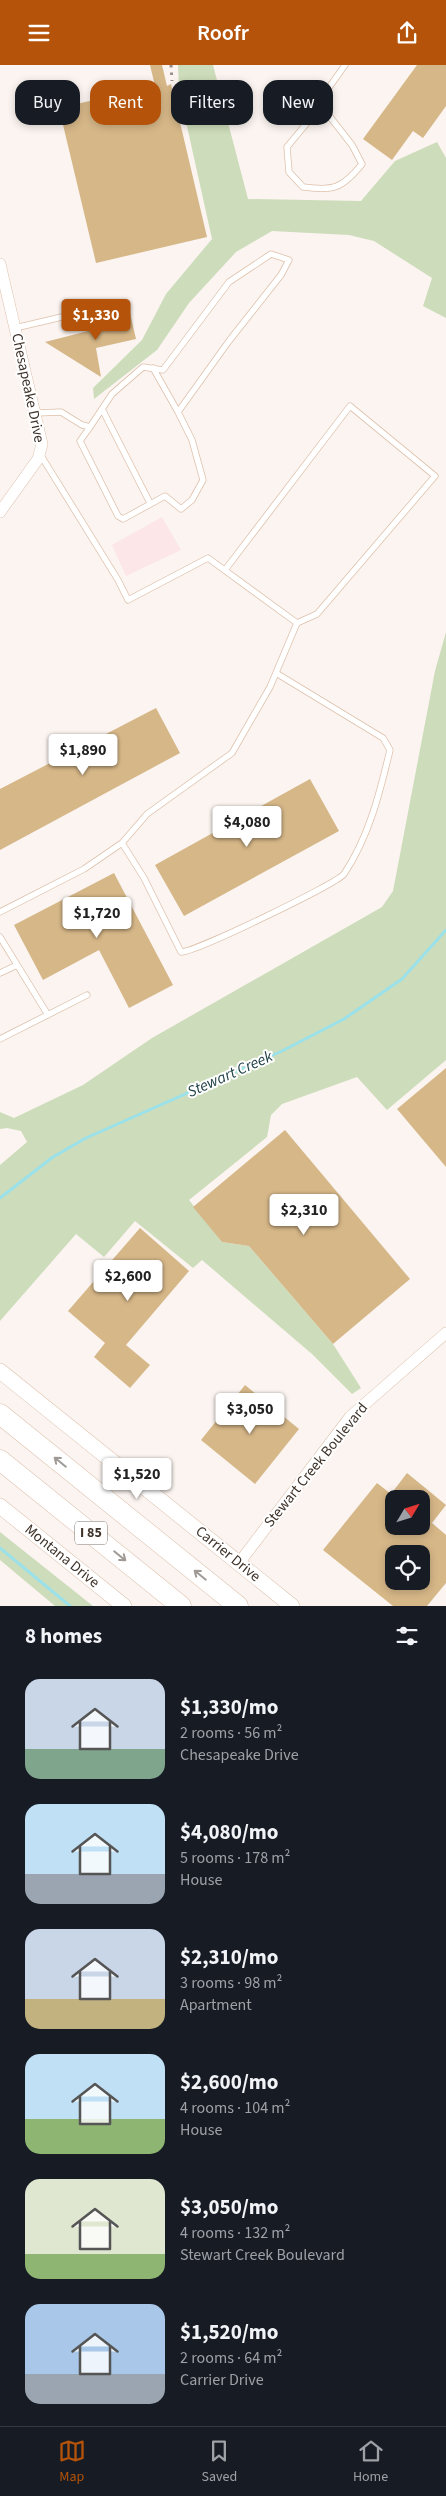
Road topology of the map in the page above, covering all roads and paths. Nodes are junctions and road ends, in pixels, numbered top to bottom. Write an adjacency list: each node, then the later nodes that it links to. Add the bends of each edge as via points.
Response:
1 (345, 65): 2 (lane)
2 (333, 82)
3 (326, 100): 3 (lane, via 327,113 352,145 362,164 350,179 328,190 303,187 289,172 287,147)
4 (0, 264): 6 (street, Chesapeake Drive)
5 (83, 312): 6 (lane)
6 (15, 328): 10 (street, Chesapeake Drive)
7 (153, 368): 8 (lane, via 143,367 112,394); 9 (lane); 9 (lane, via 163,369 229,282 270,254 288,261 281,275 228,341)
8 (102, 409): 11 (lane); 13 (lane)
9 (178, 412): 13 (lane, via 192,440 203,480 192,500 181,509 165,496)
10 (36, 413): 11 (lane, via 61,412); 12 (street, Chesapeake Drive, via 42,444)
11 (90, 427): 13 (lane, via 80,441 118,516 123,519)
12 (40, 454): 14 (street); 15 (lane, via 128,600 208,558)
13 (150, 503)
14 (0, 512)
15 (225, 570): 16 (lane); 16 (lane, via 350,406 435,476 318,614)
16 (297, 623): 17 (lane)
17 (276, 673): 18 (lane, via 232,753 147,814); 18 (lane, via 383,738 390,750 378,799 343,876 218,941 181,953 144,878)
18 (122, 843): 19 (lane, via 84,869)
19 (0, 912)
20 (0, 937): 21 (lane)
21 (17, 965): 22 (lane); 24 (lane)
22 (0, 973)
23 (87, 995): 24 (lane)
24 (48, 1015): 25 (lane)
25 (0, 1039)
26 (446, 1333): 31 (street, Stewart Creek Boulevard, via 350,1417)
27 (0, 1371): 31 (street, Carrier Drive)
28 (0, 1414): 34 (highway, I 85, one-way to 28)
29 (0, 1460): 33 (highway, I 85, one-way to 33)
30 (0, 1506): 32 (street, Montana Drive)
31 (239, 1563): 35 (street, Carrier Drive)
32 (124, 1606)
33 (181, 1606)
34 (238, 1606)
35 (292, 1606)

